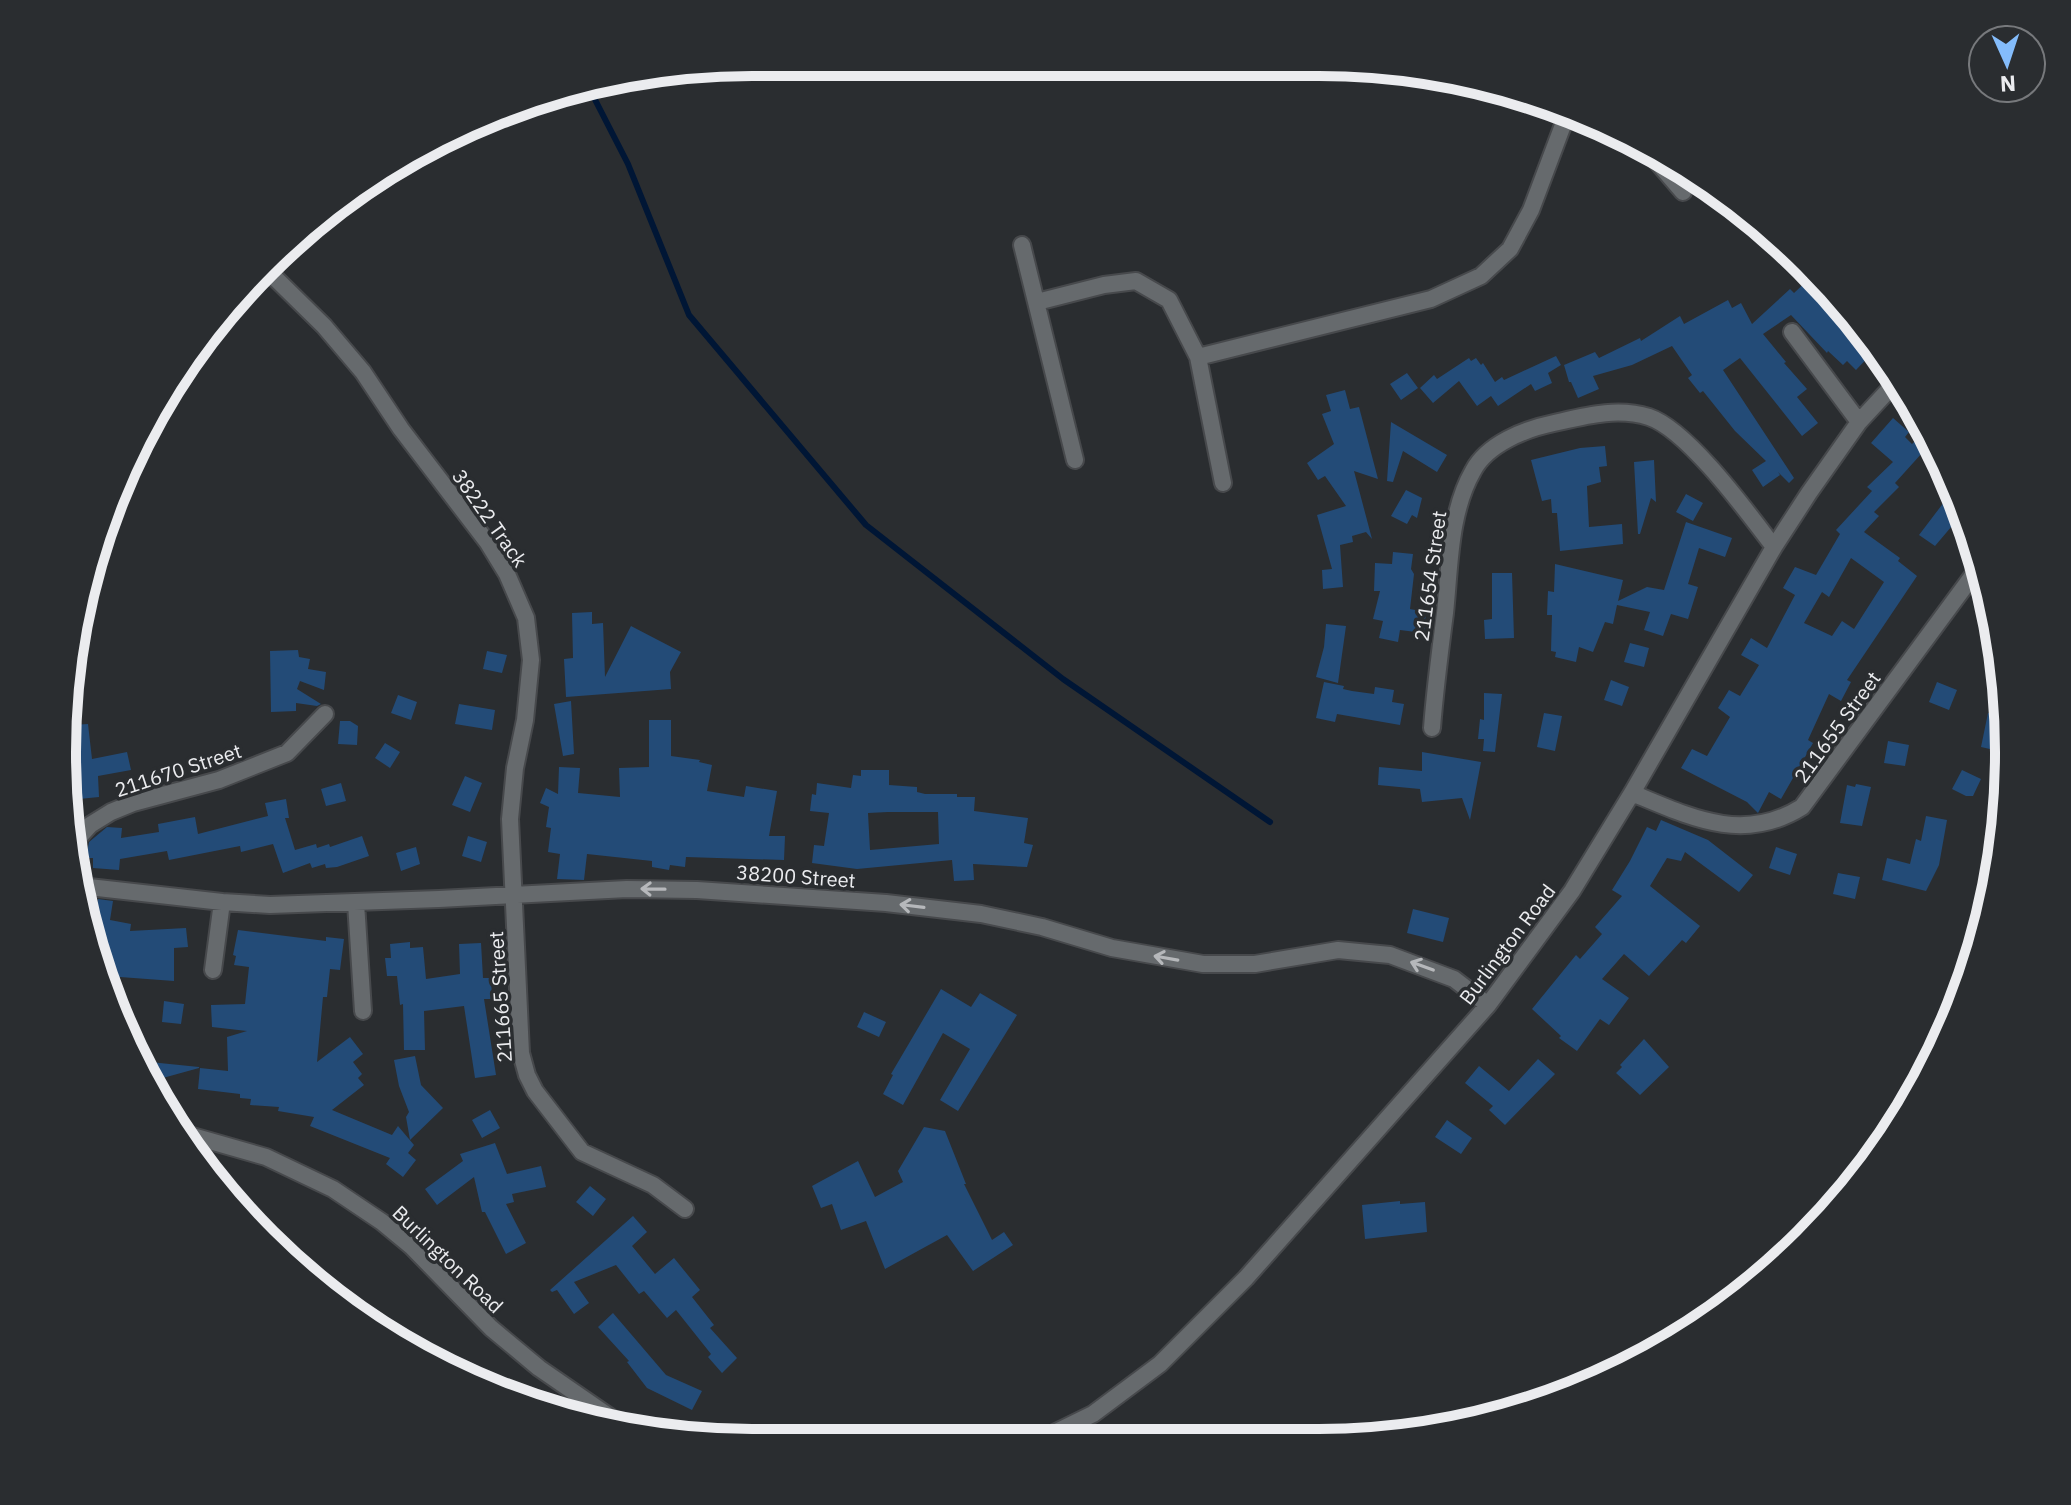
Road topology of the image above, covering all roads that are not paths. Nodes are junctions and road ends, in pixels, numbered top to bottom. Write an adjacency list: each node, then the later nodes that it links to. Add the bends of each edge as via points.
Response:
1 (1564, 122): 8 (street, via 1531,210 1510,249 1481,276 1431,299)
2 (1667, 173): 3 (street)
3 (1683, 192)
4 (1022, 245): 6 (street)
5 (273, 275): 20 (street, 38222 Track, via 363,372 488,543 526,618 531,660 510,819)
6 (1037, 302): 8 (street, via 1136,281 1169,300); 11 (street)
7 (1792, 332): 10 (street)
8 (1198, 357): 12 (street)
9 (1889, 390): 10 (street, Burlington Road)
10 (1859, 422): 13 (street, Burlington Road)
11 (1075, 460)
12 (1223, 483)
13 (1774, 547): 16 (street, 211654 Street, via 1664,423 1633,414 1590,414 1512,438 1481,459 1459,507); 17 (street, Burlington Road)
14 (1972, 577): 17 (street, 211655 Street, via 1802,807 1777,820 1738,826 1711,823)
15 (325, 714): 18 (street, 211670 Street, via 287,753 219,780 133,803)
16 (1432, 728)
17 (1632, 793): 24 (street, Burlington Road, via 1572,891)
18 (81, 835)
19 (90, 887): 21 (street, 38200 Street)
20 (514, 895): 22 (street, 38200 Street); 24 (street, 38200 Street, one-way to 20, via 1454,979 1363,950 1255,964 1203,964 1112,948 981,914 886,903 697,890); 27 (street, 211665 Street, via 521,1053 527,1075 582,1152 653,1185)
21 (222, 902): 22 (street, 38200 Street); 23 (street)
22 (356, 903): 25 (street)
23 (213, 970)
24 (1488, 1005): 29 (street, Burlington Road, via 1246,1278 1160,1364 1093,1414)
25 (363, 1011)
26 (197, 1137): 28 (street, Burlington Road, via 266,1157 333,1189 382,1222 491,1328)
27 (685, 1209)
28 (603, 1412)
29 (1062, 1429)

